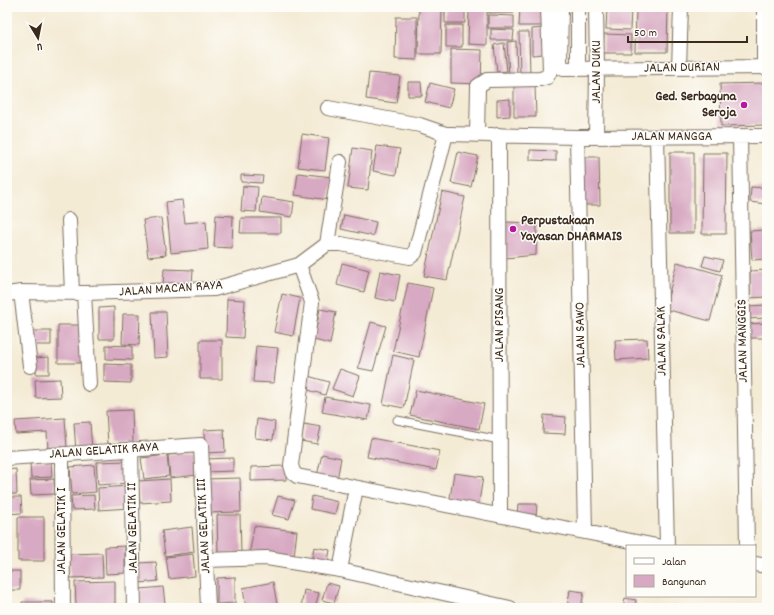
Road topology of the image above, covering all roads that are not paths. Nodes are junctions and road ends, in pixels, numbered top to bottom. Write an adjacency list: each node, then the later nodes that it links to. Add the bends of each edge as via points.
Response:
1 (561, 7): 8 (street, JALAN DURIAN, via 560,62 563,69)
2 (578, 7): 8 (street)
3 (596, 7): 9 (street, JALAN DUKU)
4 (681, 7): 6 (street)
5 (764, 7): 7 (street)
6 (679, 68): 7 (street, JALAN DURIAN); 9 (street, JALAN DURIAN)
7 (765, 68)
8 (578, 69): 9 (street, JALAN DURIAN)
9 (598, 69): 18 (street, JALAN DUKU)
10 (550, 71): 13 (street, via 540,80 487,80 478,86)
11 (328, 108): 12 (street, via 420,125)
12 (446, 134): 13 (street); 14 (street); 22 (street, via 415,253 404,257 341,244)
13 (477, 135): 14 (street)
14 (496, 135): 17 (street); 29 (street, JALAN PISANG)
15 (740, 136): 16 (street, JALAN MANGGA); 19 (street, JALAN MANGGA); 39 (street, JALAN MANGGIS)
16 (767, 136)
17 (577, 137): 18 (street, JALAN MANGGA); 36 (street, JALAN SAWO)
18 (596, 137): 19 (street, JALAN MANGGA)
19 (657, 137): 38 (street, JALAN SALAK)
20 (340, 162): 22 (street)
21 (69, 220): 25 (street)
22 (328, 244): 23 (street, JALAN MACAN RAYA)
23 (299, 265): 25 (street, JALAN MACAN RAYA, via 214,288); 34 (street, via 312,302 290,465 297,476)
24 (14, 293): 25 (street, JALAN MACAN RAYA); 26 (street)
25 (78, 293): 27 (street)
26 (30, 366)
27 (89, 384)
28 (398, 420): 29 (lane)
29 (500, 440): 35 (street, JALAN PISANG)
30 (201, 445): 31 (street, JALAN GELATIK RAYA); 40 (street, JALAN GELATIK III)
31 (131, 449): 32 (street, JALAN GELATIK RAYA); 45 (street, JALAN GELATIK II)
32 (62, 455): 33 (street, JALAN GELATIK RAYA); 44 (street, JALAN GELATIK I)
33 (7, 458)
34 (356, 488): 35 (street); 43 (street)
35 (500, 514): 36 (street)
36 (585, 532): 37 (street)
37 (652, 545)
38 (667, 545)
39 (747, 545)
40 (206, 560): 43 (street, via 256,557); 46 (street, JALAN GELATIK III)
41 (756, 564): 42 (street)
42 (767, 566)
43 (340, 570): 47 (street)
44 (63, 608)
45 (134, 608)
46 (208, 608)
47 (510, 608)

